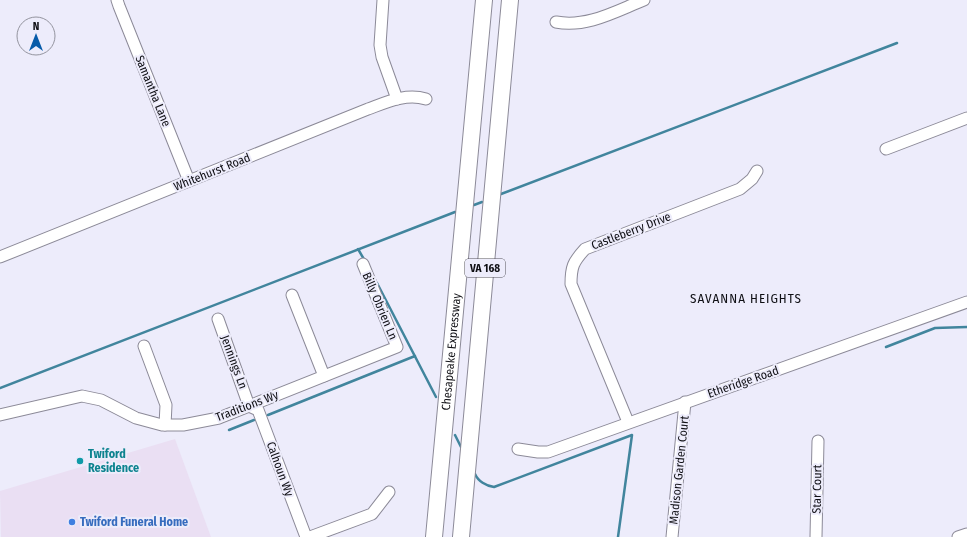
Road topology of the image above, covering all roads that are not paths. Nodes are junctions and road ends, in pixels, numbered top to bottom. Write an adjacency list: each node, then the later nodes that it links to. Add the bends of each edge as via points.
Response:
1 (117, 0): 12 (street, Samantha Lane)
2 (384, 0): 7 (street, via 380,45)
3 (484, 0): 26 (highway, Chesapeake Expressway / VA 168)
4 (510, 0): 29 (highway, VA 168)
5 (644, 0): 6 (street, via 588,22)
6 (556, 22)
7 (397, 99): 8 (street, Whitehurst Road, via 410,96); 12 (street, Whitehurst Road)
8 (426, 99)
9 (967, 118): 10 (street)
10 (886, 149)
11 (757, 170): 24 (street, Castleberry Drive, via 752,179 740,189 585,249 575,260 571,284)
12 (189, 181): 13 (street, Whitehurst Road)
13 (0, 256)
14 (363, 264): 19 (street, Billy Obrien Ln)
15 (292, 295): 20 (street)
16 (967, 302): 21 (street, Etheridge Road)
17 (218, 319): 22 (street, Jennings Ln)
18 (144, 346): 25 (street, via 166,405)
19 (398, 347): 20 (street, Traditions Wy)
20 (324, 376): 22 (street, Traditions Wy)
21 (686, 402): 24 (street, Etheridge Road); 38 (street, Madison Garden Court)
22 (249, 406): 25 (street, Traditions Wy, via 219,418 183,425); 32 (street, Calhoun Wy, via 258,410)
23 (0, 415): 25 (street, Traditions Wy, via 82,396 101,400 136,418)
24 (628, 422): 28 (street, Etheridge Road, via 548,452)
25 (166, 425)
26 (444, 432): 34 (highway); 35 (highway, Chesapeake Expressway / VA 168)
27 (818, 440): 39 (street, Star Court)
28 (518, 449)
29 (466, 478): 36 (highway, VA 168); 37 (highway)
30 (389, 492): 33 (street, via 372,514)
31 (967, 534): 40 (street)
32 (306, 537)
33 (310, 537)
34 (426, 537)
35 (434, 537)
36 (461, 537)
37 (469, 537)
38 (672, 537)
39 (816, 537)
40 (958, 537)

